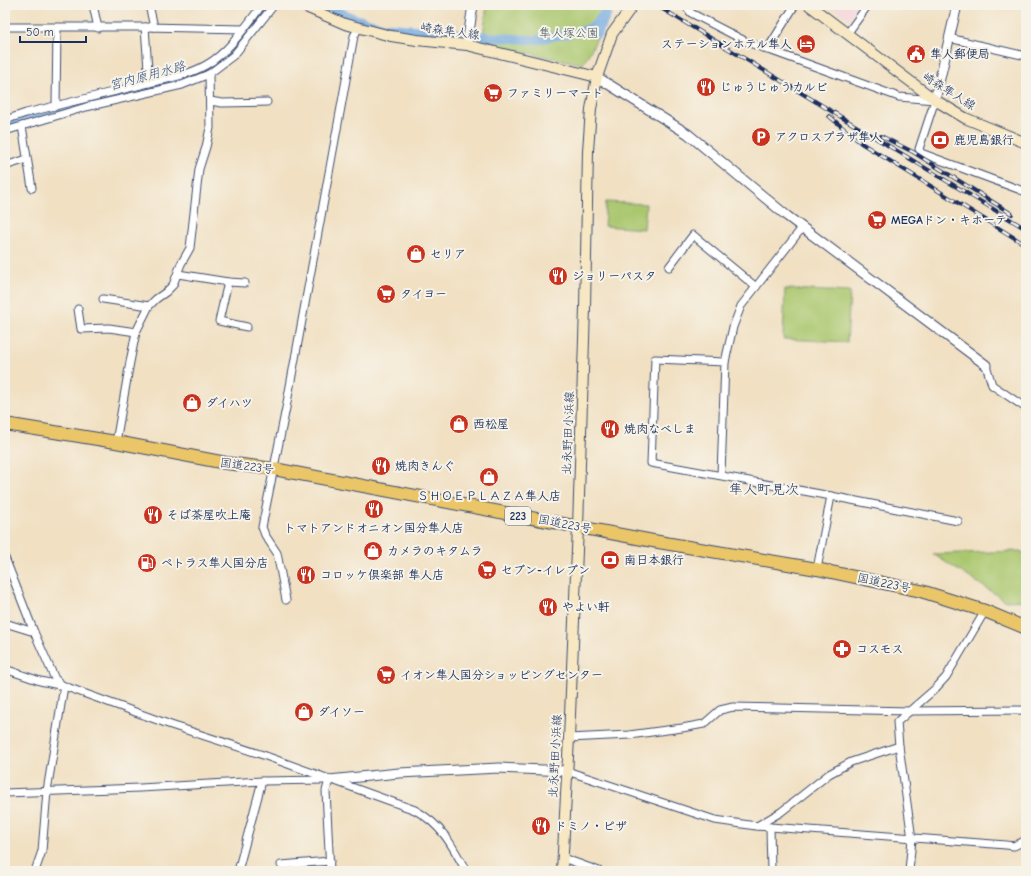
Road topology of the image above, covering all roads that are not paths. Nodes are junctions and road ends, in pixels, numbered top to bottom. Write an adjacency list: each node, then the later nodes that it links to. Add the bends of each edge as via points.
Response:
1 (93, 5): 17 (street)
2 (149, 5): 18 (street)
3 (262, 5): 19 (street)
4 (274, 5): 25 (street, via 234,55)
5 (301, 5): 15 (main road, 崎森隼人線, via 345,24)
6 (473, 5): 22 (street)
7 (633, 5): 26 (main road, 北永野田小浜線, via 612,34)
8 (685, 5): 23 (street, via 691,14)
9 (795, 5): 23 (street)
10 (809, 5): 20 (main road, 崎森隼人線)
11 (868, 5): 20 (street)
12 (957, 5): 21 (street)
13 (5, 27): 16 (street)
14 (145, 27): 17 (street); 18 (street); 27 (street)
15 (359, 27): 22 (main road, 崎森隼人線, via 391,36); 56 (street, via 354,36)
16 (57, 28): 17 (street); 31 (street)
17 (98, 28)
18 (154, 28): 19 (street)
19 (244, 29): 27 (street, via 227,49 207,65 184,75)
20 (847, 34): 28 (main road, 崎森隼人線)
21 (949, 38): 24 (street); 28 (street)
22 (467, 45): 26 (main road, 崎森隼人線)
23 (767, 50): 28 (street, via 899,97)
24 (1026, 56)
25 (209, 74): 29 (street); 33 (street, via 182,85 86,107)
26 (597, 77): 40 (street, via 688,134); 60 (main road, 北永野田小浜線, via 591,109 588,151)
27 (149, 83): 31 (street)
28 (935, 100): 35 (main road, 崎森隼人線, via 965,118); 39 (street, via 919,150)
29 (210, 102): 30 (street); 42 (street, via 209,136 199,169 190,248 180,264)
30 (267, 102)
31 (56, 106): 32 (street)
32 (5, 120)
33 (22, 126): 34 (street); 36 (street)
34 (5, 131)
35 (1026, 142)
36 (27, 159): 37 (street); 38 (street)
37 (5, 166)
38 (32, 188)
39 (1026, 192)
40 (802, 228): 45 (street); 52 (street)
41 (669, 267): 45 (street, via 693,235)
42 (178, 274): 43 (street); 47 (street, via 173,285)
43 (228, 282): 44 (street); 49 (street, via 220,321)
44 (246, 283)
45 (756, 287): 51 (street, via 741,306 733,326)
46 (103, 299): 47 (street)
47 (149, 306): 50 (street)
48 (78, 309): 50 (street, via 81,329 109,328)
49 (247, 327)
50 (136, 332): 55 (street)
51 (725, 362): 57 (street); 57 (street, via 655,359 651,463)
52 (986, 365): 53 (street, via 992,384)
53 (1026, 408)
54 (5, 424): 55 (highway, 国道223号 / 223)
55 (116, 442): 56 (highway, 国道223号 / 223, via 190,457)
56 (274, 469): 60 (highway, 国道223号 / 223); 63 (street, via 262,527 277,553)
57 (721, 475): 58 (street)
58 (832, 496): 59 (street); 62 (street)
59 (958, 521)
60 (578, 527): 62 (highway, 国道223号 / 223); 72 (main road, 北永野田小浜線)
61 (6, 562): 67 (street)
62 (817, 569): 64 (highway, 国道223号 / 223, via 921,591)
63 (286, 600)
64 (985, 610): 66 (highway, 国道223号 / 223); 71 (street, via 946,676)
65 (5, 623): 67 (street)
66 (1026, 628)
67 (34, 632): 69 (street, via 56,679)
68 (5, 670): 69 (street)
69 (64, 686): 75 (street); 77 (street)
70 (1026, 710): 71 (street)
71 (909, 711): 72 (street, via 733,707 720,710 704,724 629,735); 73 (street, via 897,722)
72 (569, 738): 74 (main road, 北永野田小浜線)
73 (899, 746): 79 (street, via 851,762 829,774 781,812); 81 (street)
74 (567, 771): 75 (street, via 499,768 399,773); 79 (street, via 715,820); 83 (main road, 北永野田小浜線)
75 (329, 780): 76 (street); 84 (street, via 326,791); 89 (street, via 426,816 450,841)
76 (262, 781): 77 (street); 87 (street)
77 (47, 791): 78 (street); 86 (street, via 42,851)
78 (5, 793)
79 (756, 826): 80 (street)
80 (770, 827): 81 (street); 92 (street)
81 (912, 838): 82 (street, via 1014,846); 93 (street)
82 (1026, 840)
83 (563, 858): 90 (main road, 北永野田小浜線); 91 (street)
84 (330, 861): 85 (street); 88 (street)
85 (281, 866)
86 (35, 871)
87 (238, 871)
88 (330, 871)
89 (466, 871)
90 (562, 871)
91 (599, 871)
92 (770, 871)
93 (909, 871)

